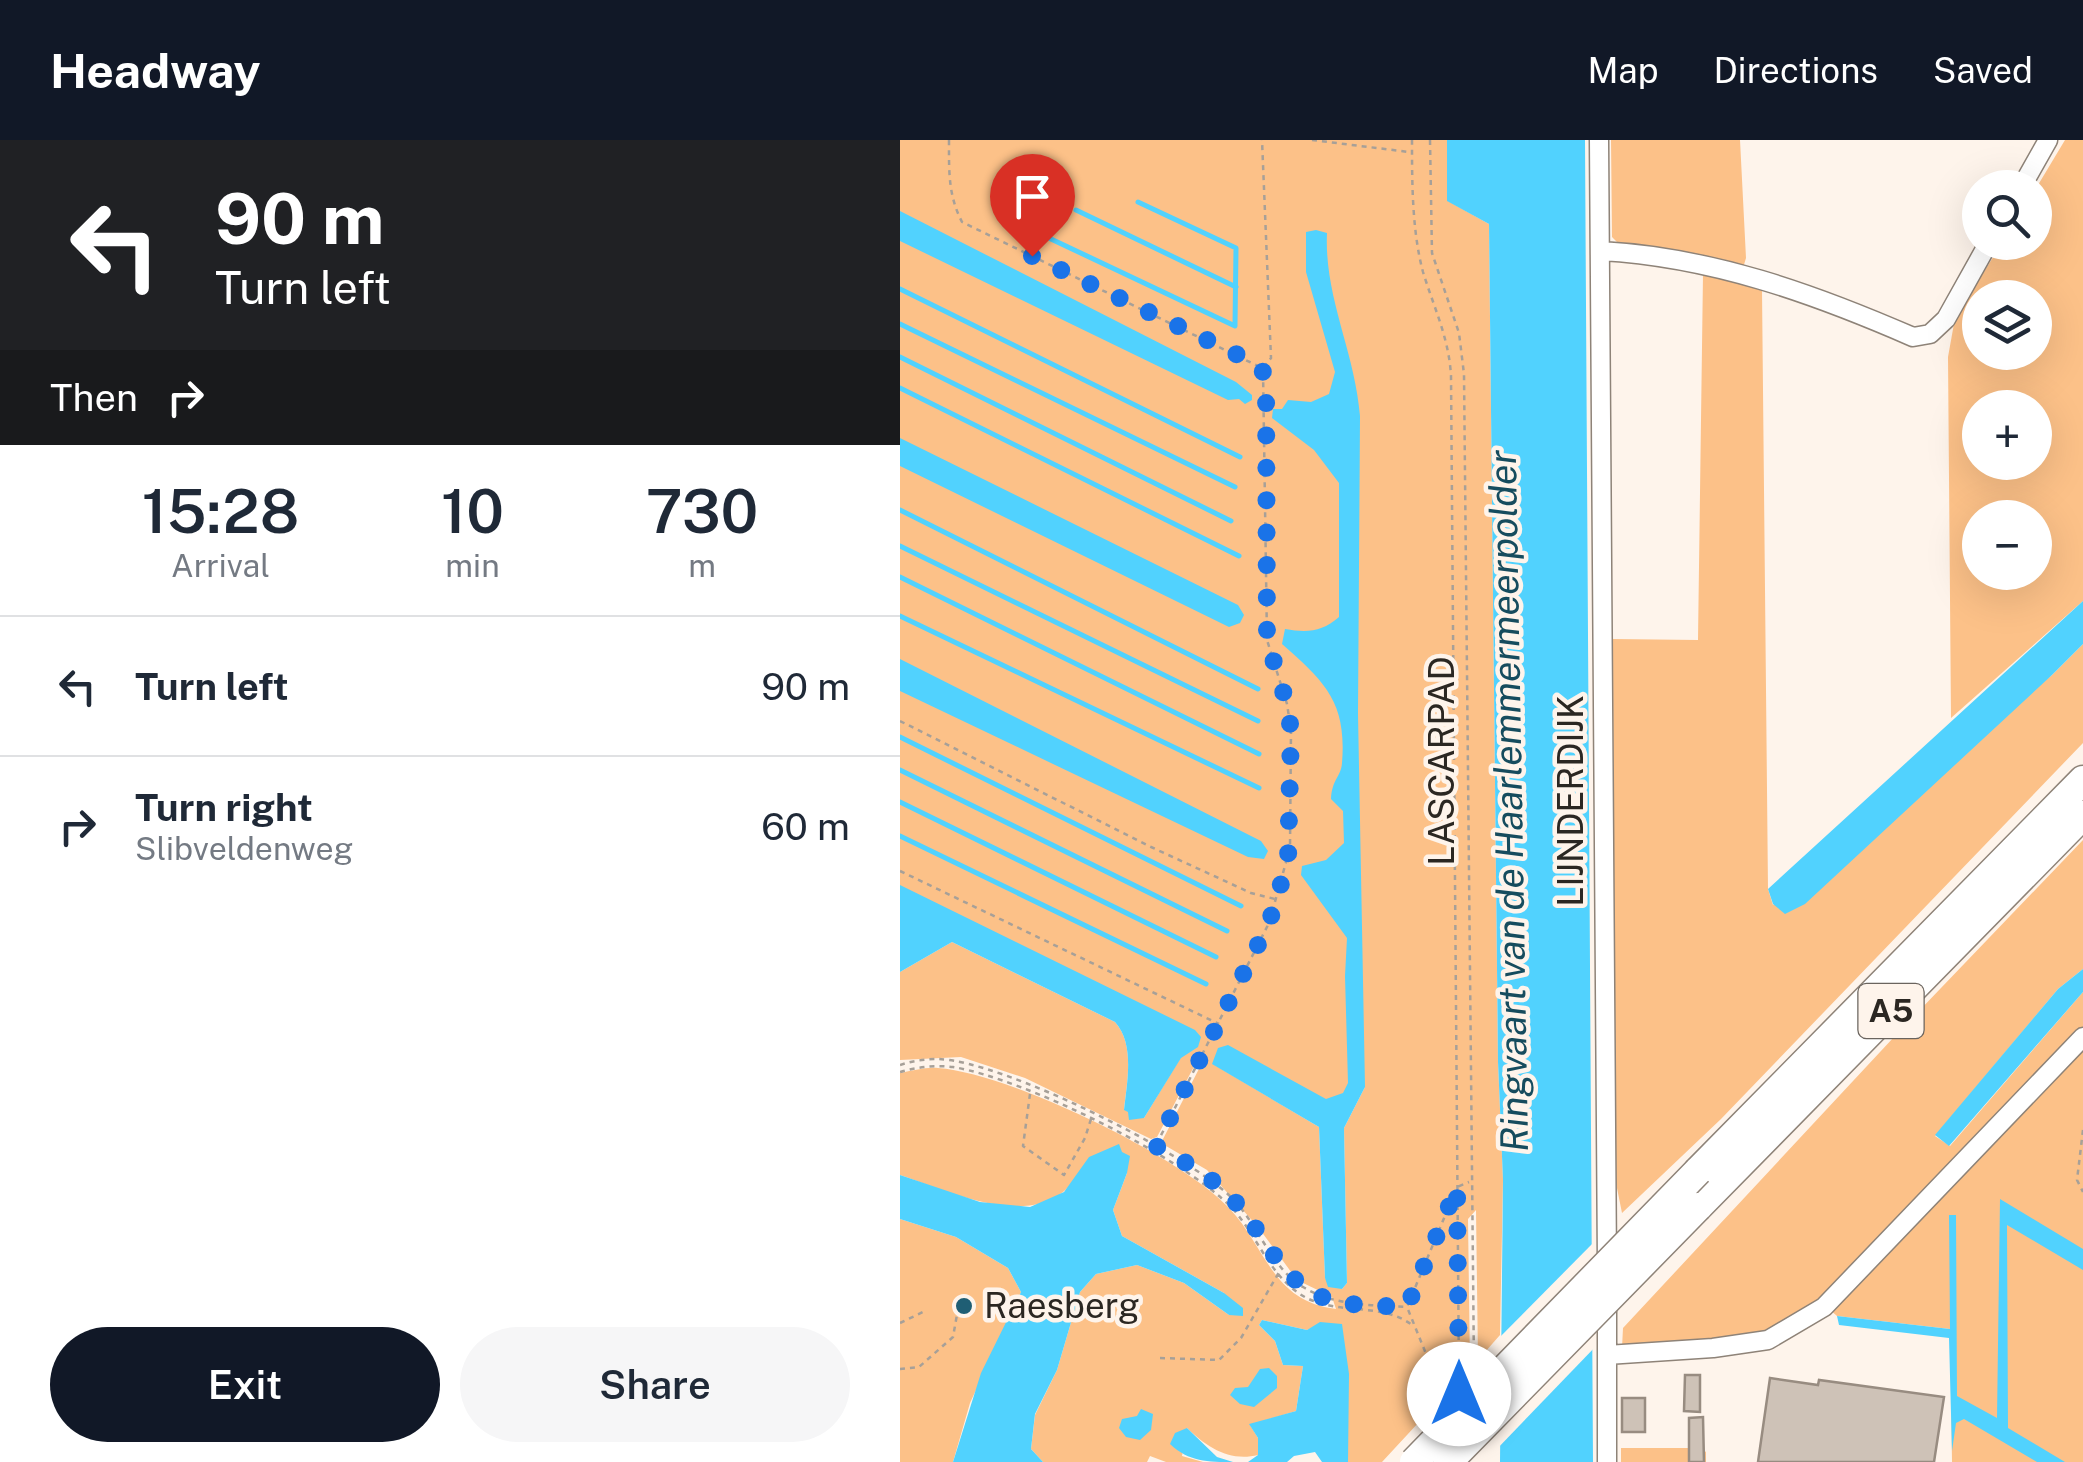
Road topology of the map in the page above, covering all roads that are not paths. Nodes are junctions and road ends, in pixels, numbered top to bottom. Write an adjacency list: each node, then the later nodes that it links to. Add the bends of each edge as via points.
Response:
1 (1599, 140): 4 (street, LIJNDERDIJK)
2 (2048, 140): 3 (street)
3 (2031, 170)
4 (1601, 252): 5 (street, via 1750,276 1912,336 1930,334 1946,319); 9 (street, LIJNDERDIJK)
5 (1979, 260)
6 (2083, 780): 10 (highway, A5, bridge)
7 (2083, 815): 11 (highway, A5, bridge)
8 (2083, 1038): 9 (street, via 1824,1307 1768,1340)
9 (1607, 1355): 12 (street, LIJNDERDIJK)
10 (1414, 1462)
11 (1448, 1462)
12 (1607, 1462)

